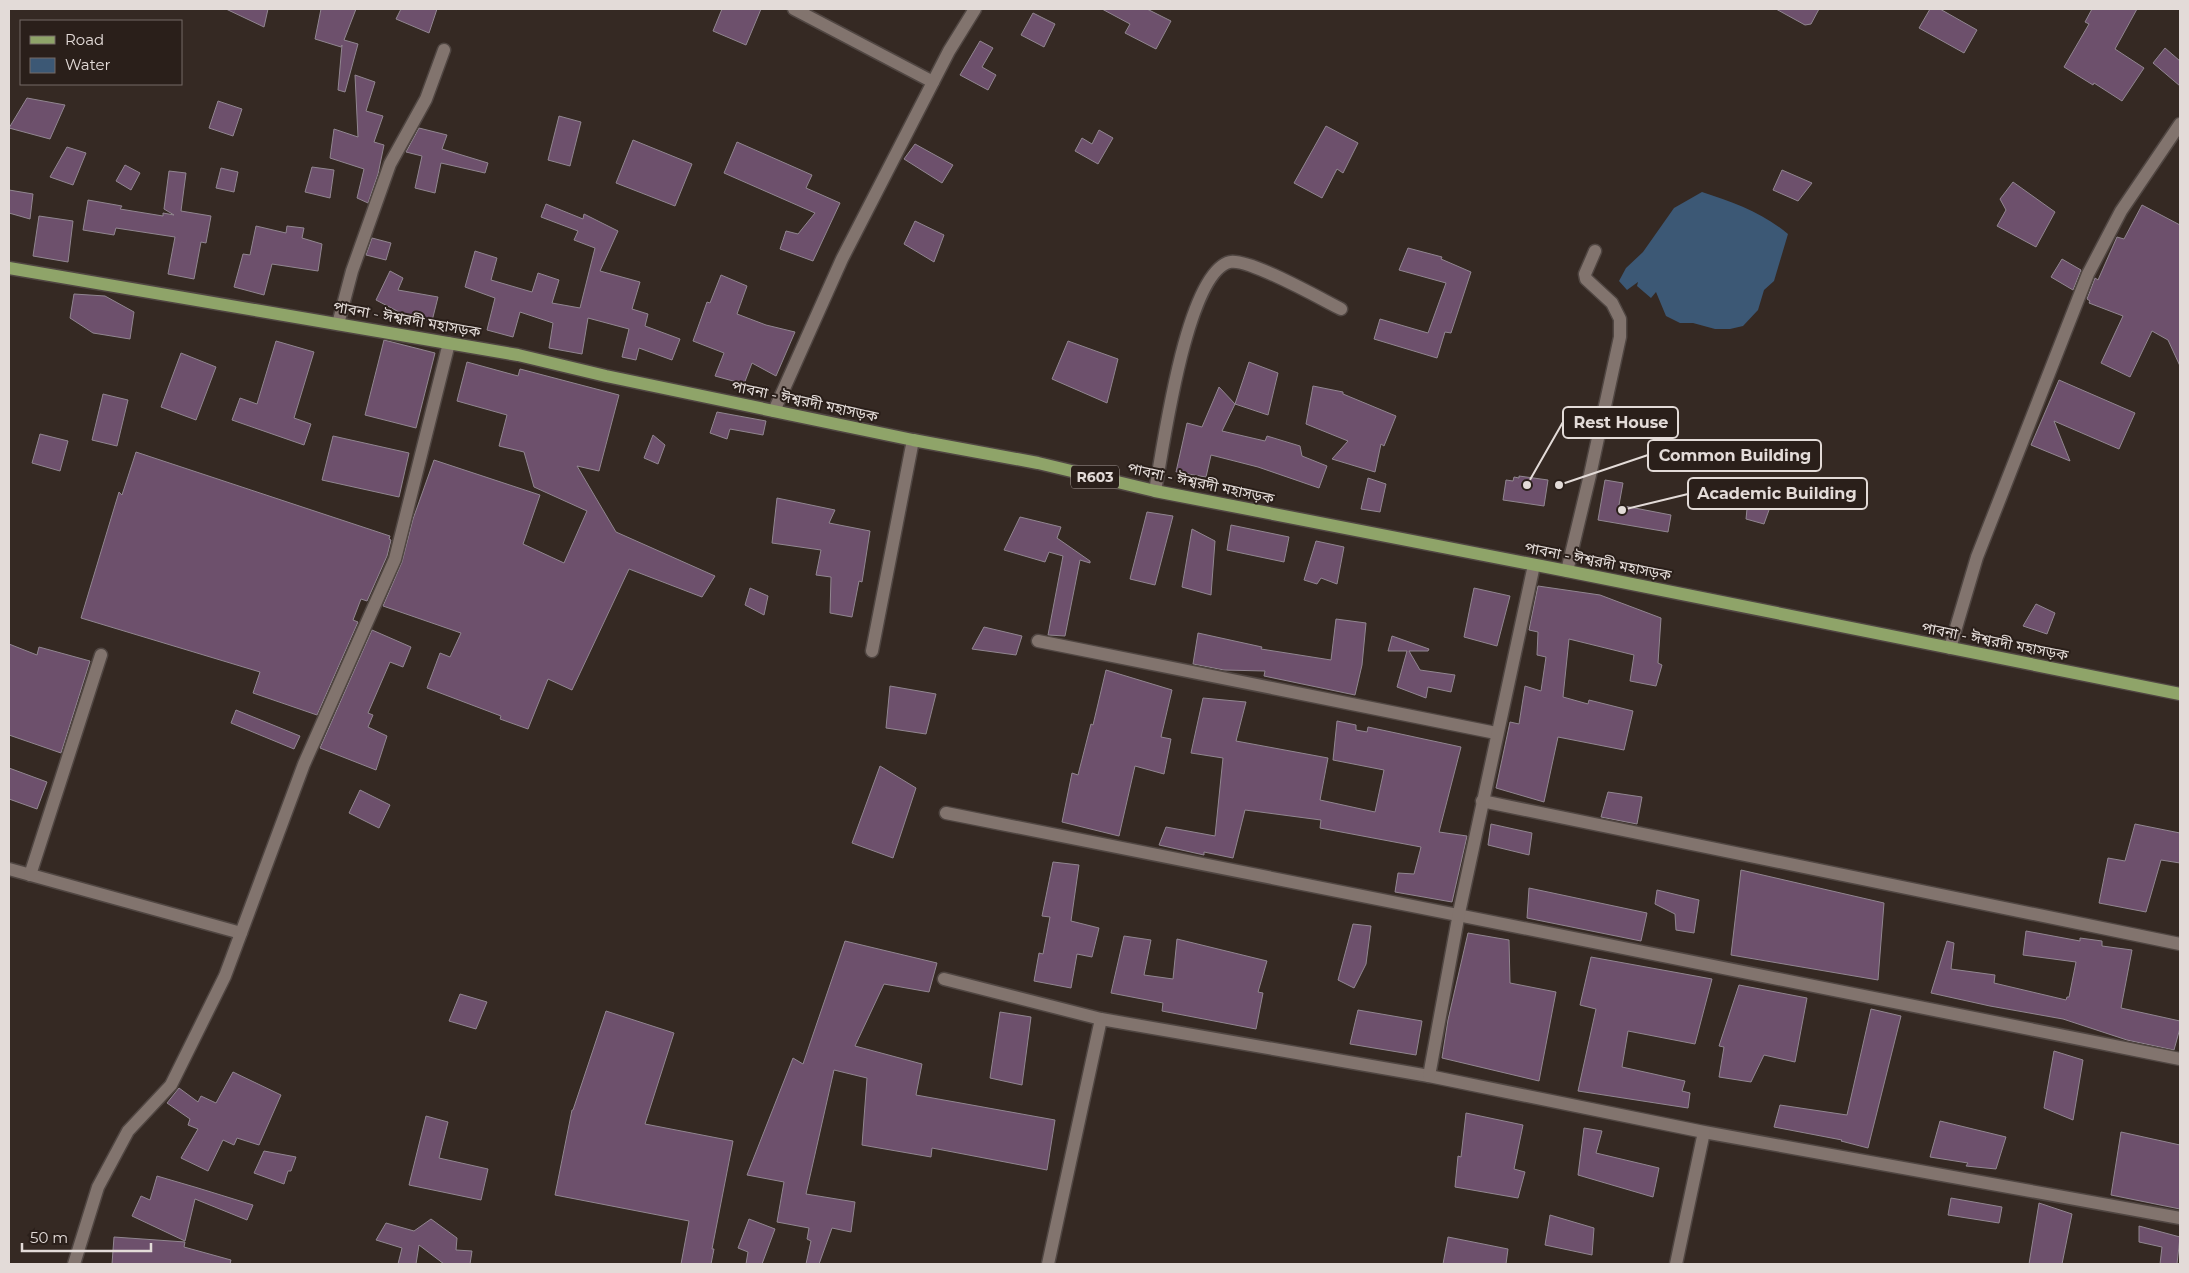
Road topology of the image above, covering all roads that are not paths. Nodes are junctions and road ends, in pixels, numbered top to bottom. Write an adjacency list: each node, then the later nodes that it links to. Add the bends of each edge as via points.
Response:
1 (794, 9): 4 (street)
2 (975, 9): 4 (street)
3 (444, 50): 9 (street, via 426,99 390,164 352,271)
4 (933, 82): 11 (street, via 842,259)
5 (2180, 124): 17 (street, via 2121,211 2088,274 1977,557)
6 (1595, 251): 15 (street, via 1586,279 1612,304 1620,319 1620,338)
7 (9, 268): 9 (main road, পাবনা - ঈশ্বরদী মহাসড়ক / R603)
8 (1342, 309): 13 (street, via 1251,265 1231,262 1221,266 1197,303 1185,337)
9 (338, 324): 10 (main road, পাবনা - ঈশ্বরদী মহাসড়ক / R603)
10 (449, 343): 11 (main road, পাবনা - ঈশ্বরদী মহাসড়ক / R603); 27 (street, via 395,559 304,764)
11 (774, 411): 12 (main road, পাবনা - ঈশ্বরদী মহাসড়ক / R603)
12 (913, 440): 13 (main road, পাবনা - ঈশ্বরদী মহাসড়ক / R603); 18 (street)
13 (1155, 491): 14 (main road, পাবনা - ঈশ্বরদী মহাসড়ক / R603)
14 (1534, 565): 15 (main road, পাবনা - ঈশ্বরদী মহাসড়ক / R603); 21 (street)
15 (1567, 571): 17 (main road, পাবনা - ঈশ্বরদী মহাসড়ক / R603)
16 (1038, 641): 21 (street)
17 (1950, 648): 20 (main road, পাবনা - ঈশ্বরদী মহাসড়ক / R603)
18 (872, 651)
19 (101, 655): 25 (street)
20 (2180, 694)
21 (1496, 733): 22 (street)
22 (1482, 801): 26 (street); 28 (street)
23 (946, 813): 26 (street)
24 (9, 869): 25 (street)
25 (30, 875): 27 (street)
26 (1459, 913): 31 (street); 32 (street)
27 (241, 933): 35 (street, via 225,976 171,1085 128,1131 98,1187)
28 (2180, 944)
29 (944, 979): 30 (street)
30 (1101, 1019): 32 (street); 36 (street)
31 (2180, 1059)
32 (1429, 1076): 33 (street)
33 (1704, 1132): 34 (street); 37 (street)
34 (2180, 1218)
35 (74, 1264)
36 (1048, 1264)
37 (1676, 1264)

